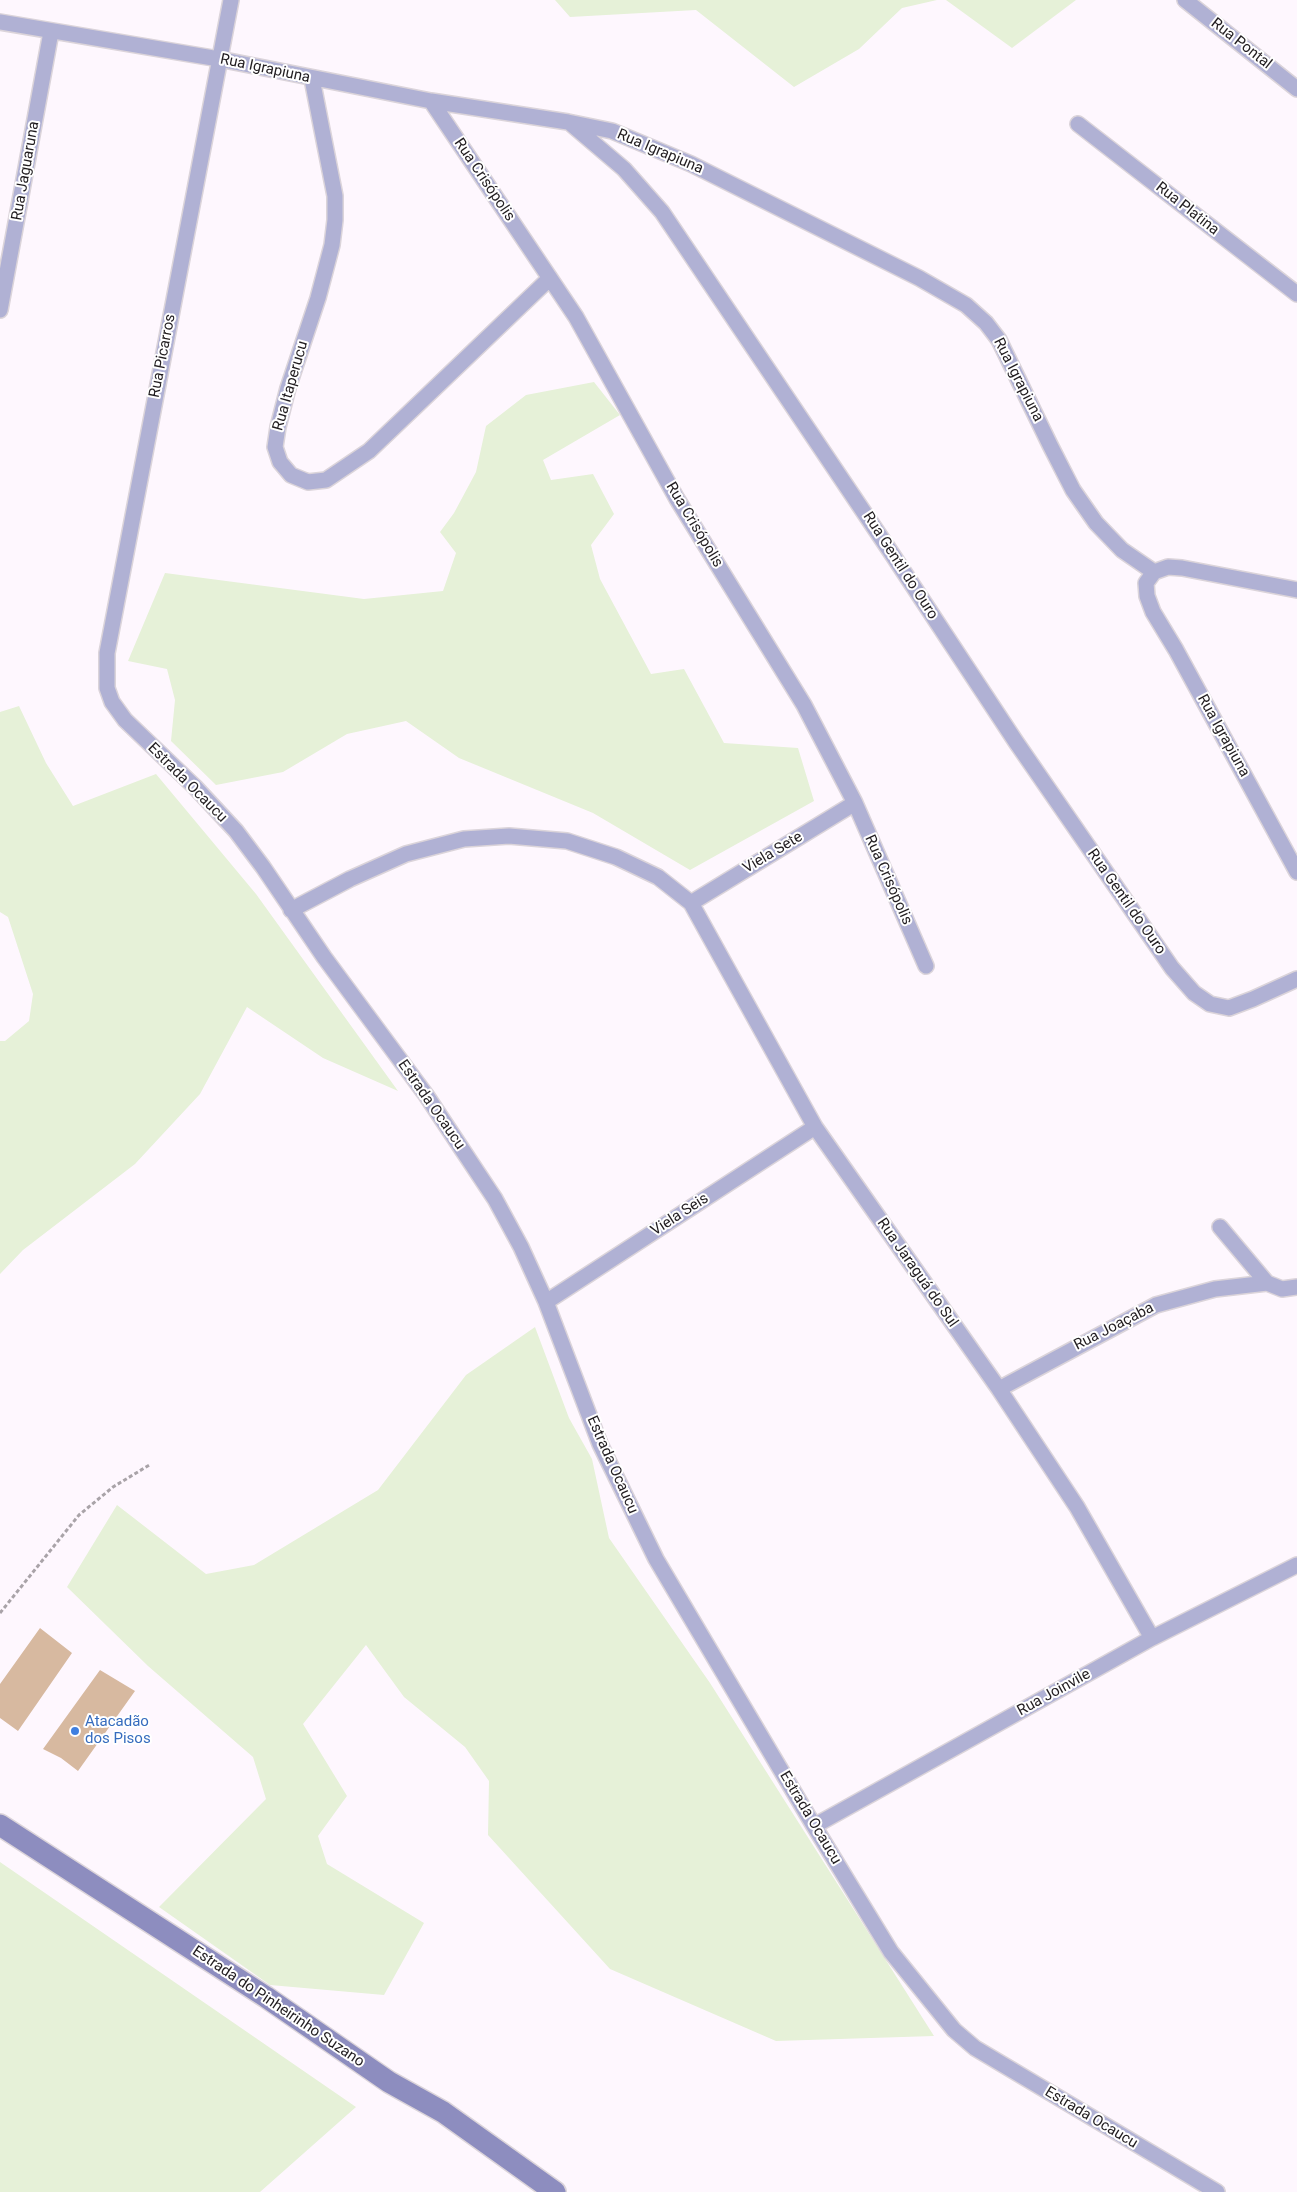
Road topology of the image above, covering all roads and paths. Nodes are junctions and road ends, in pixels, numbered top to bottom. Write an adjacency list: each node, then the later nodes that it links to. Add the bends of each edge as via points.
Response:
1 (231, 0): 5 (street, Rua Picarros)
2 (1185, 0): 7 (street, Rua Pontal)
3 (0, 22): 4 (street, Rua Igrapiuna)
4 (51, 32): 5 (street, Rua Igrapiuna); 13 (street, Rua Jaguaruna)
5 (219, 59): 6 (street, Rua Igrapiuna); 16 (street, Rua Picarros)
6 (312, 79): 8 (street, Rua Igrapiuna); 11 (street, Rua Itaperucu, via 335,196 335,220 318,298 278,427 275,447 280,462 291,475 308,482 326,480 369,451)
7 (1297, 89)
8 (431, 101): 9 (street, Rua Igrapiuna); 11 (street, Rua Crisópolis)
9 (568, 122): 14 (street, Rua Igrapiuna, via 612,131 691,164 919,278 966,305 999,340 1073,490 1096,524 1122,550); 22 (street, Rua Gentil do Ouro, via 624,169 662,212 1016,742 1172,968 1194,993 1210,1004 1229,1008)
10 (1078, 124): 12 (street, Rua Platina)
11 (550, 278): 17 (street, Rua Crisópolis, via 576,317 677,499 804,705)
12 (1297, 294)
13 (0, 310)
14 (1154, 572): 15 (street, via 1168,567 1194,569); 18 (street, Rua Igrapiuna, via 1146,583 1153,612)
15 (1297, 590)
16 (107, 653): 20 (street, Estrada Ocaucu, via 107,688 112,702 131,726 236,831)
17 (855, 803): 19 (street, Viela Sete); 21 (street, Rua Crisópolis)
18 (1297, 872)
19 (691, 903): 20 (street, via 658,877 616,856 567,841 509,836 464,839 406,854); 23 (street, Rua Jaraguá do Sul)
20 (291, 910): 27 (street, Estrada Ocaucu, via 426,1095 495,1200)
21 (926, 966)
22 (1297, 979)
23 (815, 1127): 27 (street, Viela Seis); 28 (street, Rua Jaraguá do Sul)
24 (1220, 1227): 25 (street)
25 (1267, 1283): 26 (street, Rua Joaçaba, via 1282,1289); 28 (street, Rua Joaçaba, via 1215,1289 1156,1305)
26 (1297, 1287)
27 (546, 1302): 34 (street, Estrada Ocaucu, via 600,1444 643,1534)
28 (999, 1389): 32 (street, Rua Jaraguá do Sul, via 1078,1506)
29 (151, 1464): 31 (path, via 113,1487 79,1515)
30 (1297, 1565): 32 (street, Rua Joinvile)
31 (0, 1613)
32 (1152, 1638): 34 (street, Rua Joinvile)
33 (0, 1825): 35 (main road, Estrada do Pinheirinho Suzano, via 250,1987 389,2082 442,2112)
34 (814, 1826): 36 (street, Estrada Ocaucu, via 892,1952 954,2030 1013,2072)
35 (555, 2192)
36 (1217, 2192)

